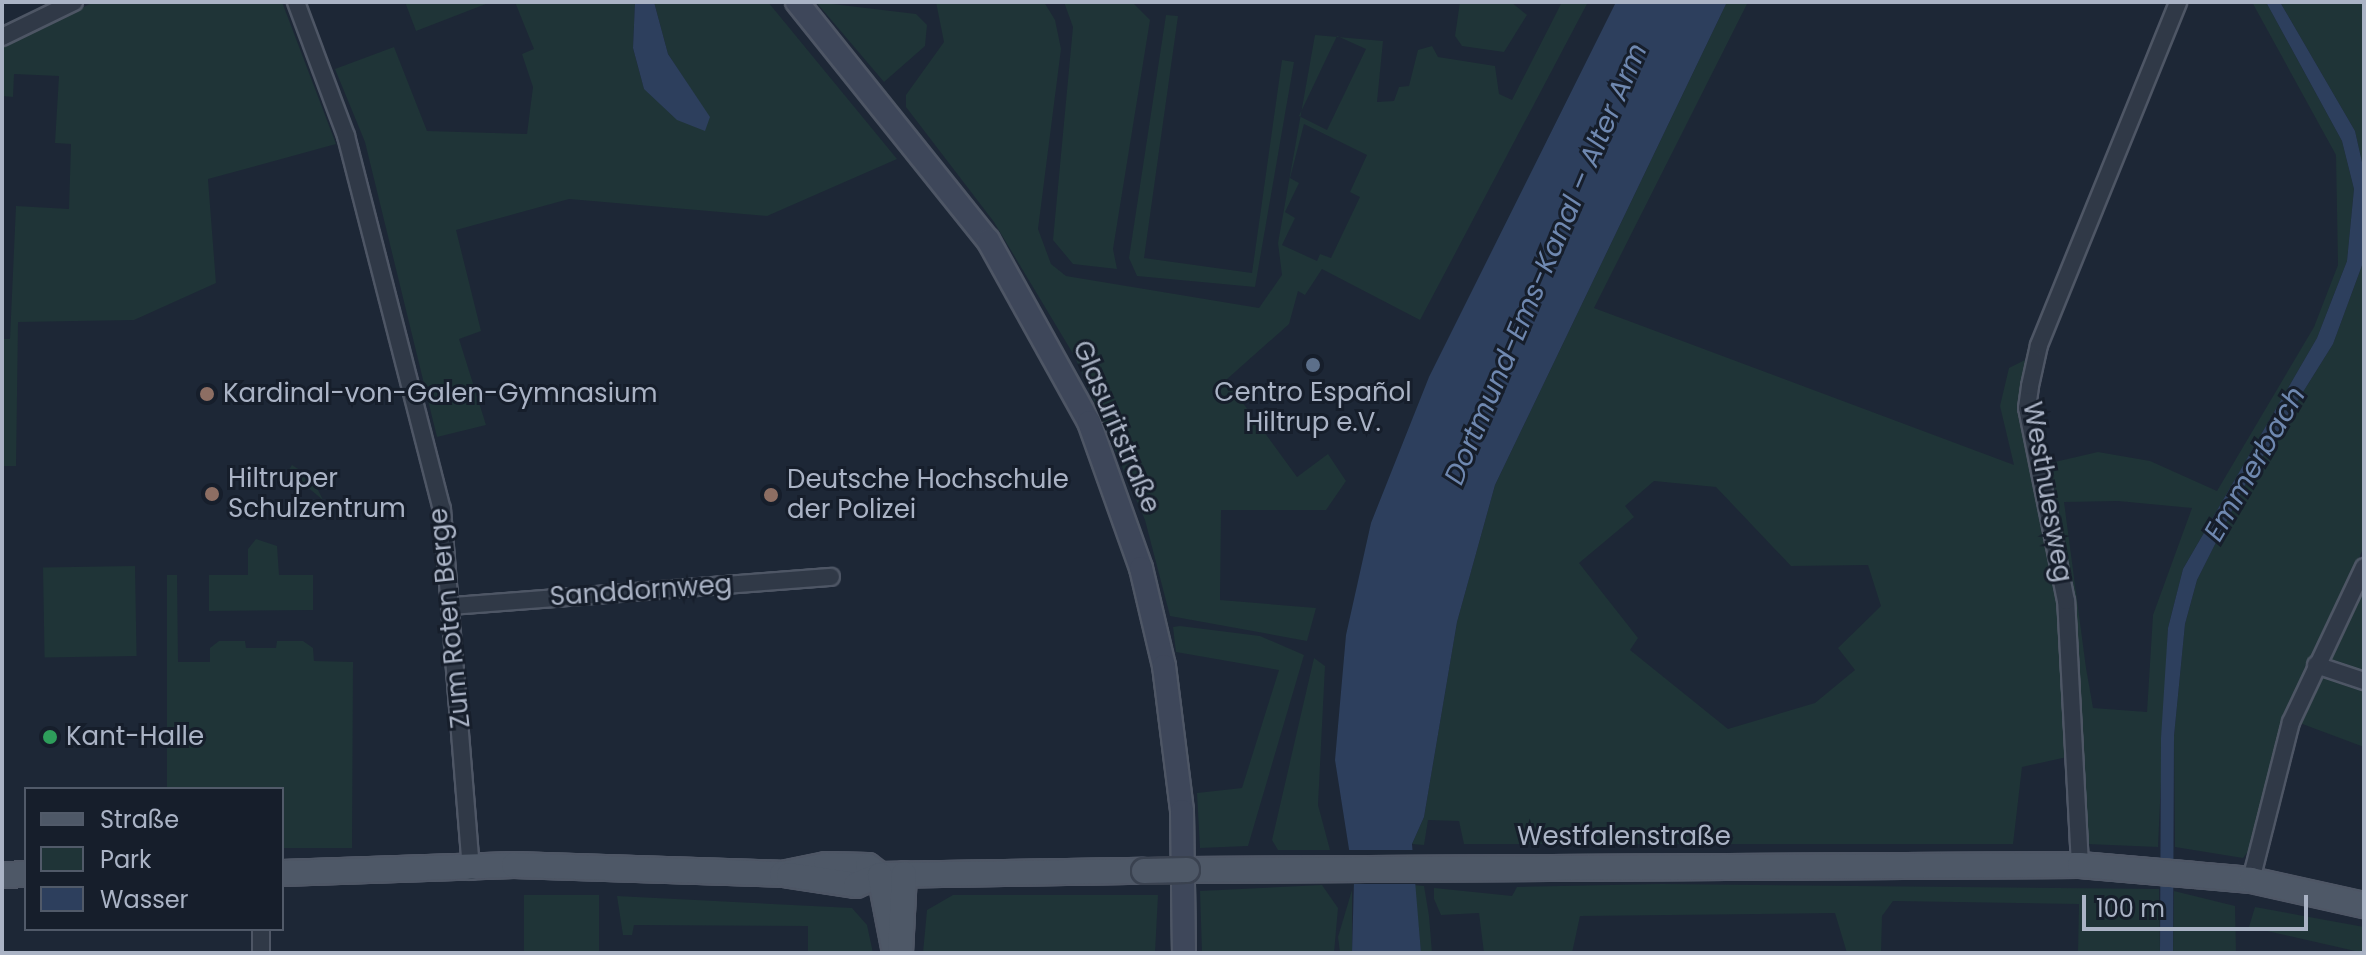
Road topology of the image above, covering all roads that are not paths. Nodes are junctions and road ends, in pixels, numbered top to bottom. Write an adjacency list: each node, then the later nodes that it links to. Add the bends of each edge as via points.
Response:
1 (74, 2): 5 (street)
2 (296, 2): 8 (street, Zum Roten Berge, via 357,174 442,509)
3 (797, 2): 22 (main road, Glasuritstraße, via 988,240 1089,422 1141,568 1164,666 1182,811)
4 (2178, 2): 11 (street, Westhuesweg, via 2039,345 2027,408 2066,601)
5 (2, 37)
6 (2364, 567): 9 (street)
7 (831, 577): 8 (street, Sanddornweg)
8 (452, 606): 12 (street, Zum Roten Berge)
9 (2316, 665): 10 (street); 17 (street, via 2284,746)
10 (2364, 681)
11 (2080, 865): 15 (main road, Westfalenstraße, bridge, via 1338,866); 17 (main road, Westfalenstraße)
12 (471, 871): 13 (main road, Westfalenstraße); 15 (main road, Westfalenstraße, via 491,878 560,870 782,874 845,885)
13 (284, 873)
14 (24, 874): 16 (main road)
15 (892, 874): 21 (main road)
16 (2, 875)
17 (2251, 880): 18 (main road, Westfalenstraße)
18 (2364, 905)
19 (261, 931): 20 (street)
20 (261, 953)
21 (898, 953)
22 (1184, 953)

